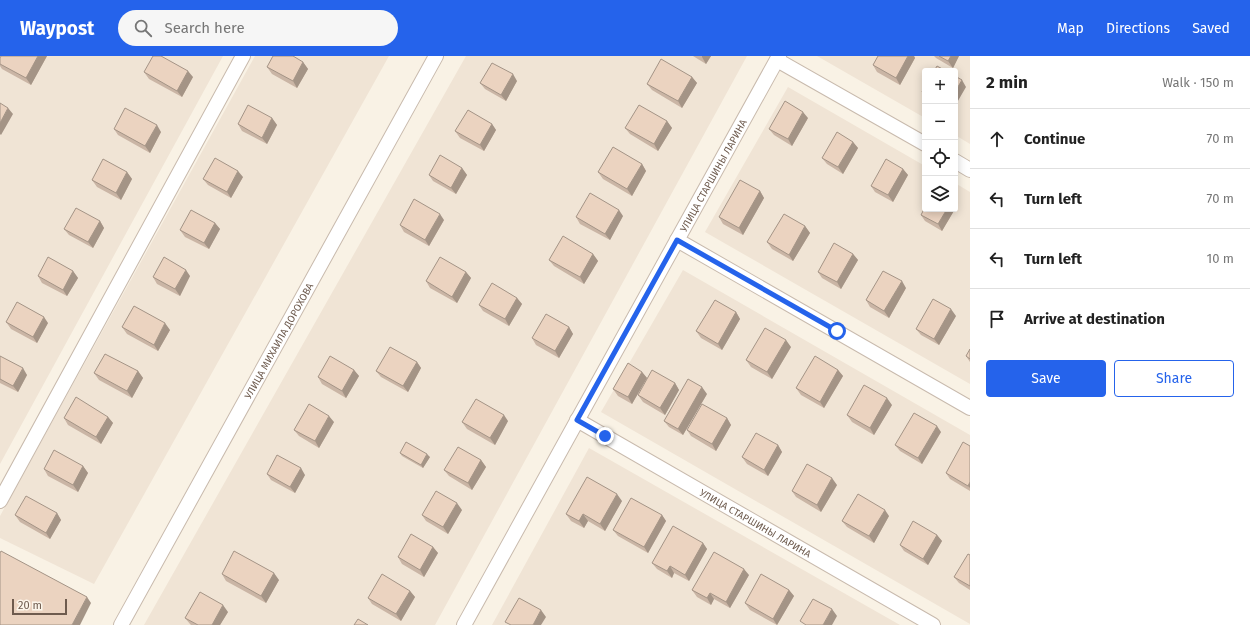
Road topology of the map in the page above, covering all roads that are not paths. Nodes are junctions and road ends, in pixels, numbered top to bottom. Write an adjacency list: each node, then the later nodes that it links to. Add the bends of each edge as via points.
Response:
1 (243, 56): 10 (street)
2 (436, 56): 11 (street, УЛИЦА МИХАИЛА ДОРОХОВА)
3 (778, 58): 4 (street); 7 (street, УЛИЦА СТАРШИНЫ ЛАРИНА)
4 (922, 142)
5 (958, 163): 6 (street)
6 (970, 170)
7 (677, 240): 8 (street); 9 (street, УЛИЦА СТАРШИНЫ ЛАРИНА)
8 (970, 408)
9 (577, 420): 12 (street, УЛИЦА СТАРШИНЫ ЛАРИНА); 13 (street, УЛИЦА СТАРШИНЫ ЛАРИНА)
10 (0, 501)
11 (120, 625)
12 (464, 625)
13 (933, 625)

